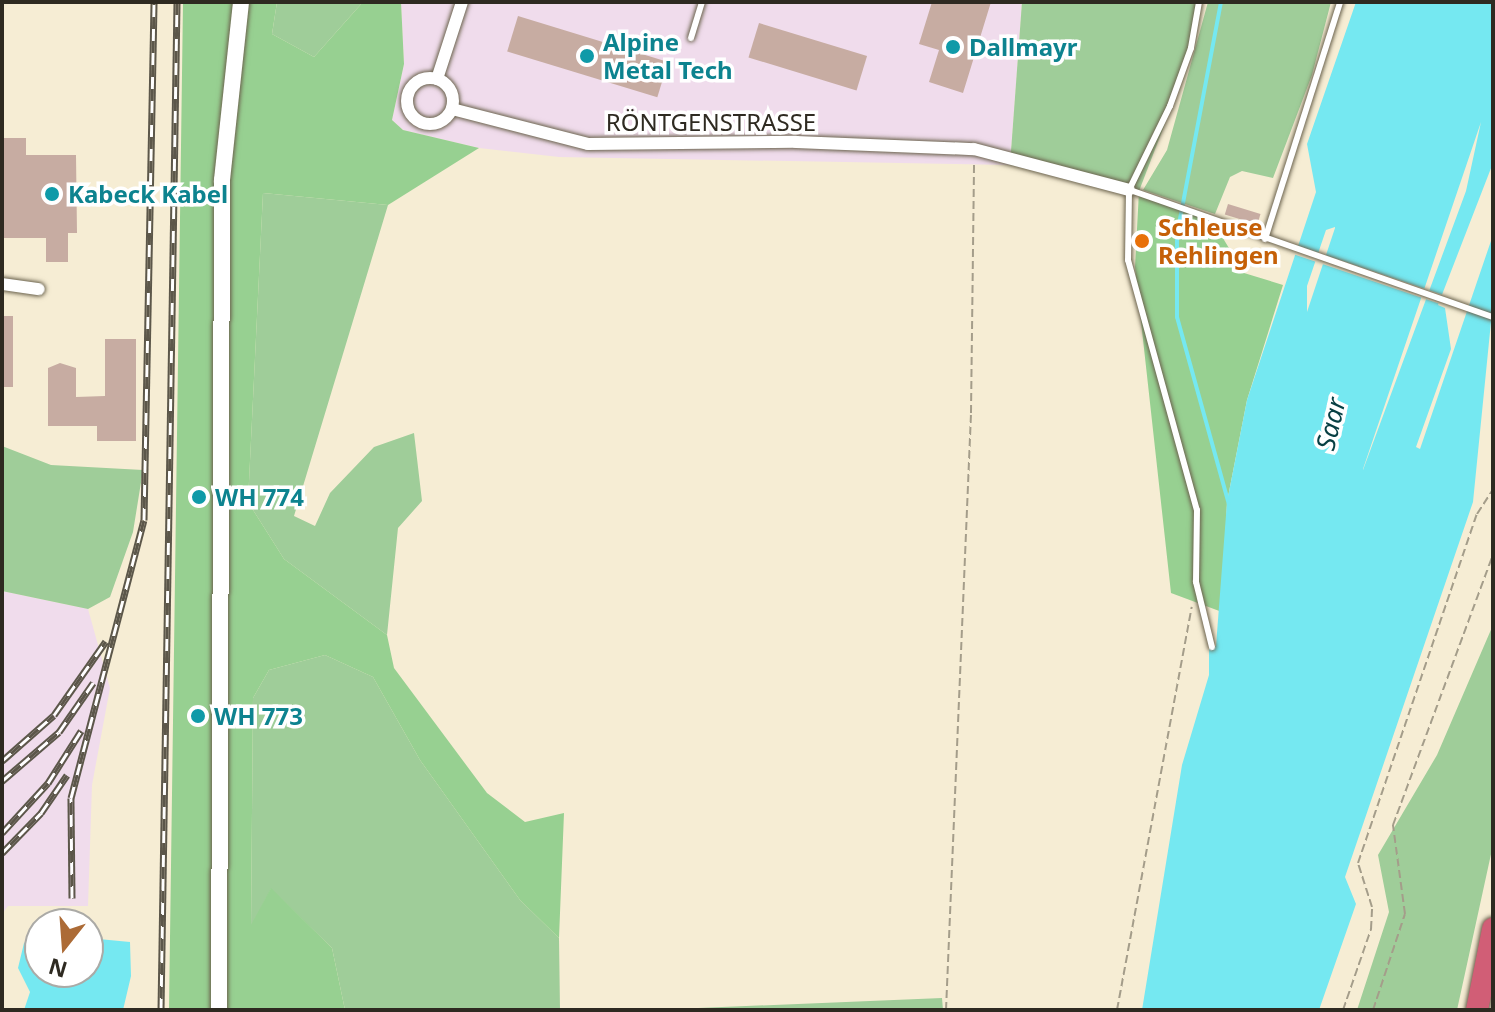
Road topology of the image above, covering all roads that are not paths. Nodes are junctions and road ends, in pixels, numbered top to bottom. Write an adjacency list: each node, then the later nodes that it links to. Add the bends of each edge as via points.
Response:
1 (241, 2): 16 (main road, via 222,180)
2 (462, 2): 7 (street)
3 (702, 2): 6 (lane)
4 (1199, 2): 9 (lane, via 1191,48 1175,91)
5 (1340, 2): 10 (lane)
6 (691, 38)
7 (437, 79): 8 (street, via 452,94); 8 (street, via 415,83 407,97 409,112 428,125 443,121)
8 (452, 109): 9 (street, RÖNTGENSTRASSE, via 588,144 796,142 974,149)
9 (1129, 190): 10 (lane); 14 (lane, via 1128,260 1197,510 1196,582)
10 (1265, 239): 13 (lane)
11 (2, 284): 12 (street)
12 (39, 289)
13 (1493, 317)
14 (1212, 647)
15 (1493, 929): 17 (highway)
16 (219, 1010)
17 (1477, 1010)

